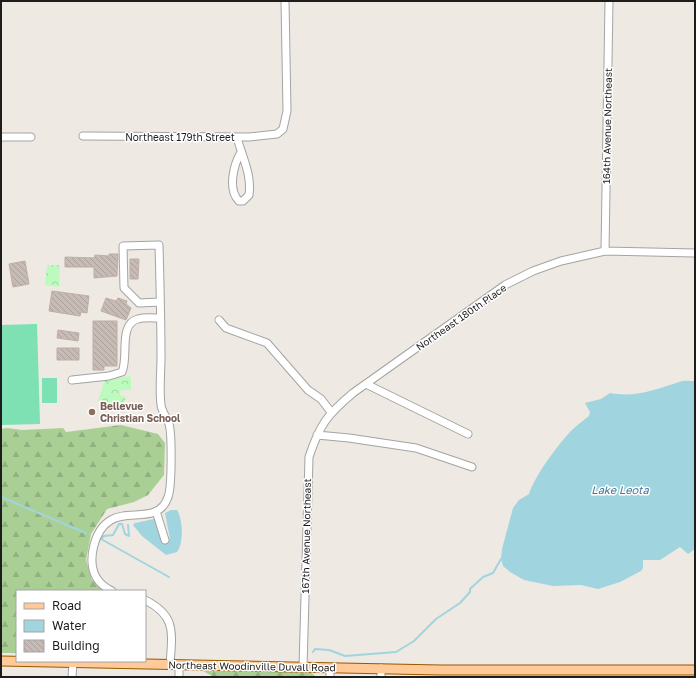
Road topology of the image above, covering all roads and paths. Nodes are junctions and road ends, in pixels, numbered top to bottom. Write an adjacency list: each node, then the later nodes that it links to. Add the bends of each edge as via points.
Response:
1 (285, 1): 6 (street, Northeast 179th Street, via 285,124 277,134)
2 (609, 1): 8 (street, 164th Avenue Northeast)
3 (83, 136): 6 (street, Northeast 179th Street)
4 (1, 137): 5 (street)
5 (31, 137)
6 (237, 137): 7 (street)
7 (240, 152): 7 (street, via 248,170 250,184 249,195 243,201 239,201 235,195 234,172)
8 (605, 251): 9 (street, Northeast 180th Place); 14 (street, Northeast 180th Place, via 533,271 505,286)
9 (695, 253)
10 (160, 302): 10 (street, via 158,245 123,246 124,288 139,303); 11 (street)
11 (160, 318): 13 (street, via 139,318 130,324 126,330 125,366 122,372); 19 (street, via 161,407 169,424 170,480 169,496 164,505)
12 (219, 320): 15 (street, via 226,328 267,343)
13 (72, 380)
14 (366, 384): 15 (street, Northeast 180th Place); 16 (street)
15 (331, 412): 17 (street, 167th Avenue Northeast)
16 (468, 434)
17 (317, 435): 18 (street, via 416,448); 28 (street, 167th Avenue Northeast, via 309,456 307,486)
18 (472, 467)
19 (156, 511): 20 (street); 21 (street, via 146,515 116,517 109,521 100,533 93,550 92,566 99,581)
20 (165, 540)
21 (111, 590)
22 (146, 601): 27 (street, via 164,611 168,618)
23 (1, 661): 24 (main road, Northeast Woodinville Duvall Road)
24 (16, 661)
25 (37, 662): 26 (main road, Northeast Woodinville Duvall Road)
26 (73, 663): 27 (main road, Northeast Woodinville Duvall Road); 36 (street)
27 (175, 665): 28 (main road, Northeast Woodinville Duvall Road); 37 (street)
28 (303, 667): 30 (main road, Northeast Woodinville Duvall Road)
29 (695, 670): 35 (main road, Northeast Woodinville Duvall Road)
30 (330, 672): 31 (main road, Northeast Woodinville Duvall Road)
31 (381, 673): 32 (main road, Northeast Woodinville Duvall Road)
32 (479, 674): 33 (main road, Northeast Woodinville Duvall Road)
33 (521, 674): 34 (main road, Northeast Woodinville Duvall Road)
34 (569, 674): 35 (main road, Northeast Woodinville Duvall Road)
35 (597, 674)
36 (72, 677)
37 (179, 677)

